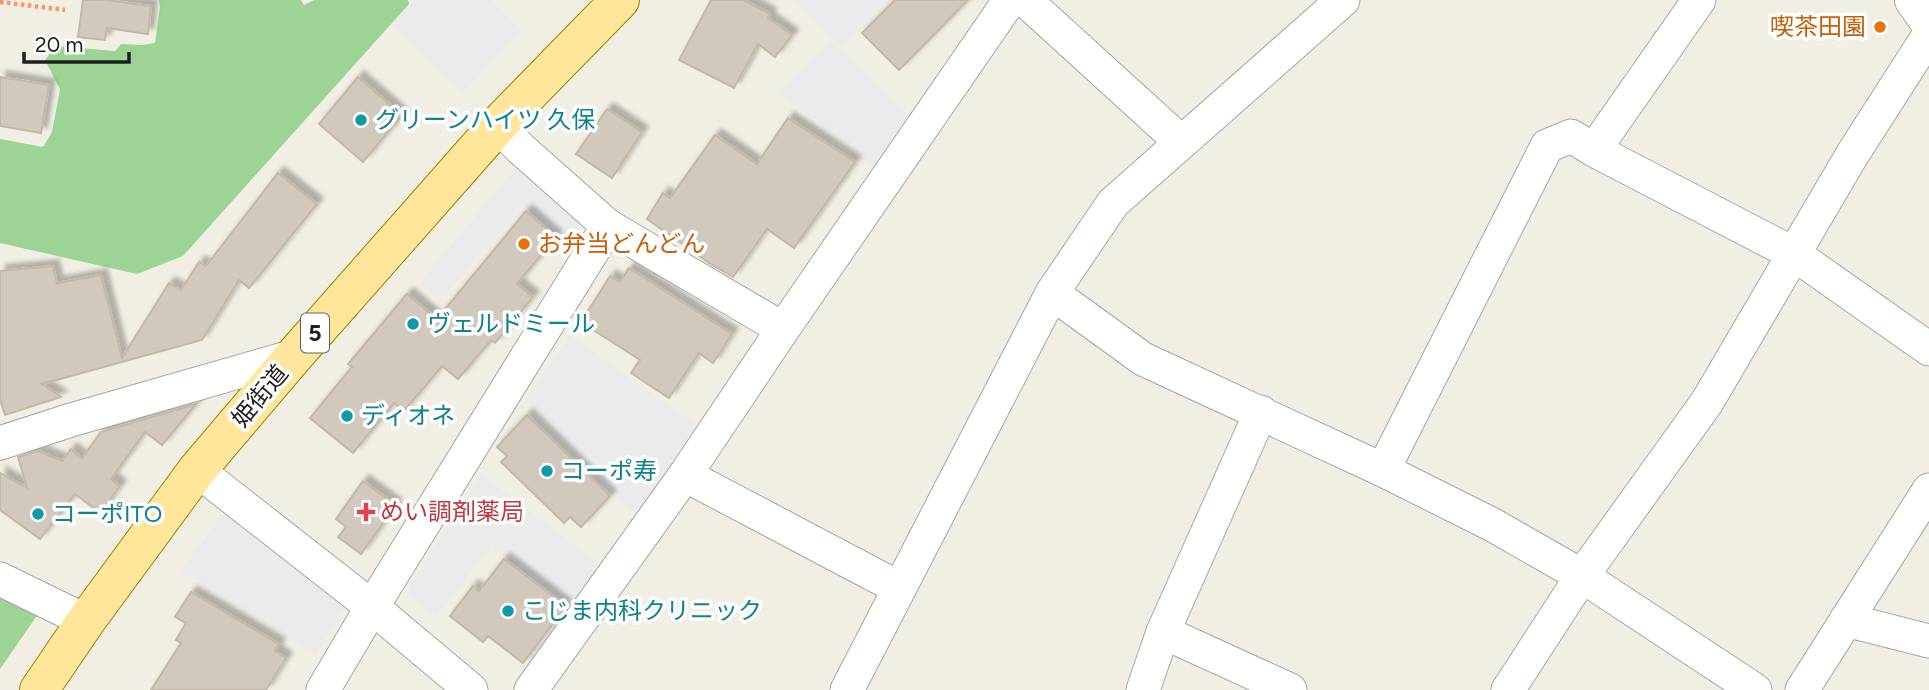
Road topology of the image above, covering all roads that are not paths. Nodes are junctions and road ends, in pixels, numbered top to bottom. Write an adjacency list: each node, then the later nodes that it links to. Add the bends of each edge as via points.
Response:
1 (620, 0): 9 (main road, 姫街道 / 5)
2 (1012, 0): 15 (street)
3 (1025, 0): 10 (street)
4 (1343, 0): 10 (street)
5 (1699, 0): 11 (street)
6 (1914, 0): 7 (street)
7 (1929, 21)
8 (1929, 35): 13 (street)
9 (498, 125): 12 (street); 17 (main road, 姫街道 / 5)
10 (1181, 142): 14 (street, via 1113,203)
11 (1594, 150): 13 (street); 21 (street, via 1572,136 1547,146)
12 (608, 226): 15 (street); 27 (street)
13 (1794, 254): 16 (street); 24 (street, via 1707,402)
14 (1052, 293): 18 (street, via 1143,359); 26 (street)
15 (783, 329): 22 (street)
16 (1929, 349)
17 (294, 356): 19 (street); 20 (main road, 姫街道 / 5)
18 (1261, 412): 21 (street); 30 (street)
19 (0, 443)
20 (197, 470): 27 (street); 29 (main road, 姫街道 / 5)
21 (1383, 470): 24 (street)
22 (685, 475): 26 (street); 35 (street)
23 (1929, 490): 28 (street)
24 (1582, 576): 39 (street); 40 (street)
25 (0, 579): 29 (street)
26 (899, 588): 36 (street)
27 (372, 607): 33 (street); 34 (street)
28 (1846, 620): 31 (street); 41 (street)
29 (86, 621): 32 (main road, 姫街道 / 5)
30 (1163, 632): 37 (street); 38 (street)
31 (1929, 641)
32 (38, 690)
33 (324, 690)
34 (471, 690)
35 (531, 690)
36 (847, 690)
37 (1143, 690)
38 (1290, 690)
39 (1508, 690)
40 (1755, 690)
41 (1802, 690)

